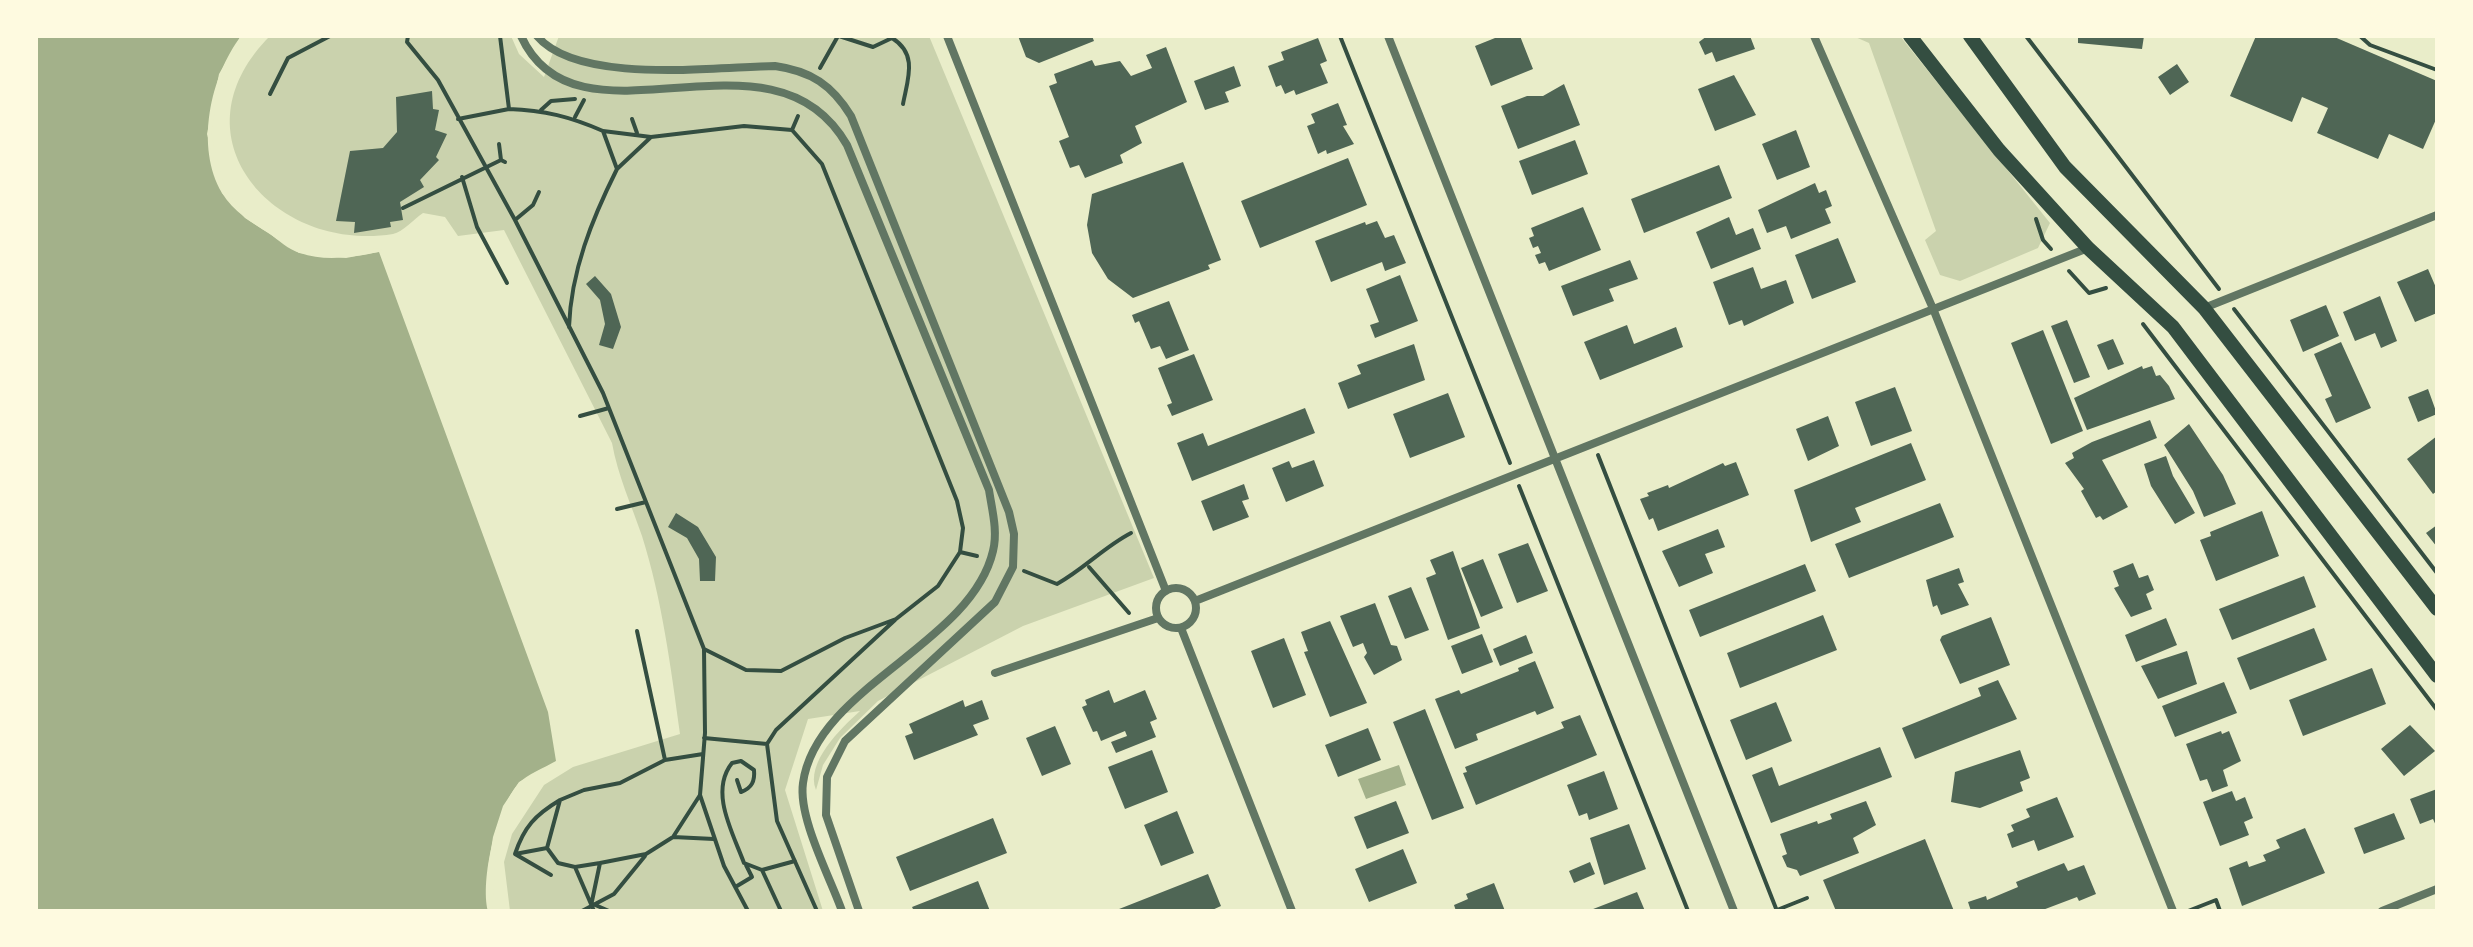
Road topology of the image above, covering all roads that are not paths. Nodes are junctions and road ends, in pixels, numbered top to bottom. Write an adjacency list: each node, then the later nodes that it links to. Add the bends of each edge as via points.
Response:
1 (521, 36): 21 (street, via 543,68 578,88 750,86 770,88 823,111 847,145 989,490 996,533 991,560 974,590 828,727 808,765 803,799)
2 (537, 36): 22 (street, via 555,52 588,66 775,66 797,69 832,88 856,128 1009,512 1013,567 995,602 845,741 827,777 826,815)
3 (947, 36): 13 (street)
4 (1388, 36): 12 (street)
5 (1814, 36): 11 (street)
6 (1910, 36): 9 (main road, via 1999,150)
7 (1970, 36): 10 (main road, via 2065,167)
8 (2437, 215): 10 (street)
9 (2088, 248): 11 (street); 19 (main road, via 2173,327)
10 (2204, 308): 15 (main road)
11 (1934, 311): 12 (street); 25 (street)
12 (1557, 460): 14 (street); 24 (street)
13 (1166, 591): 14 (street, via 1183,589); 16 (street, via 1158,600)
14 (1195, 601): 17 (street, via 1192,621)
15 (2437, 609)
16 (1158, 618): 17 (street, via 1168,627); 18 (street)
17 (1181, 628): 23 (street)
18 (995, 673)
19 (2437, 676)
20 (2437, 889): 26 (street)
21 (842, 911)
22 (859, 911)
23 (1292, 911)
24 (1734, 911)
25 (2173, 911)
26 (2382, 911)

